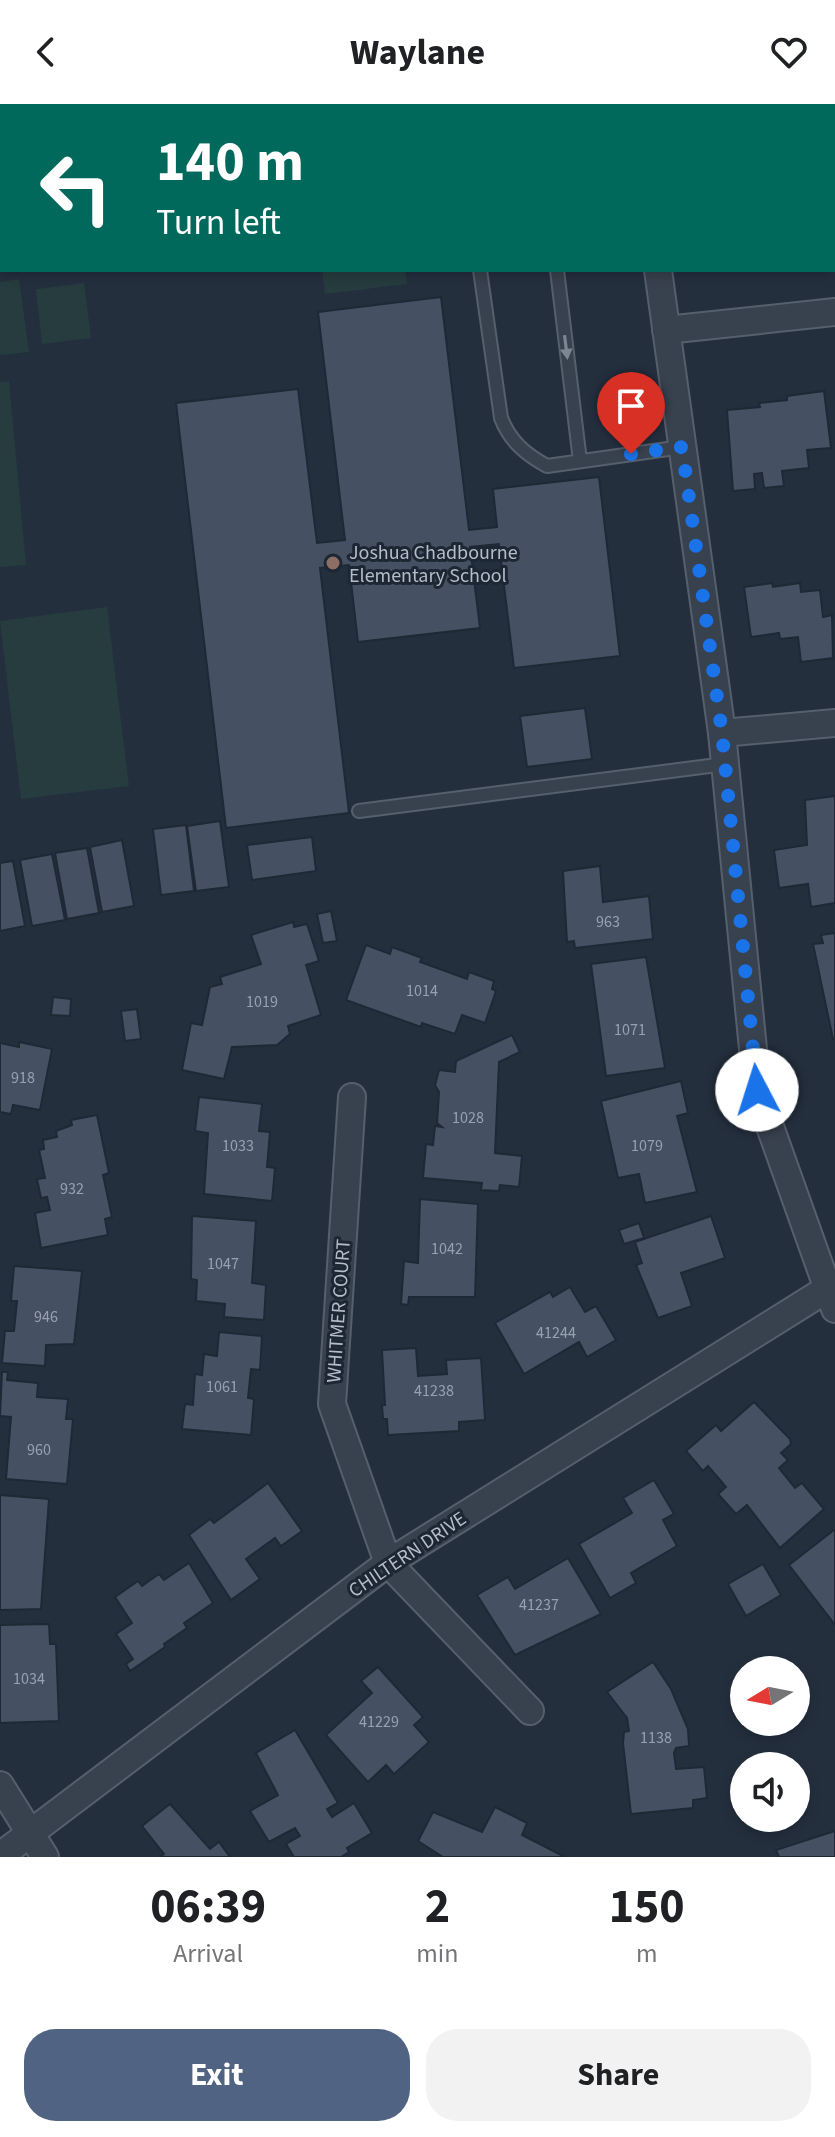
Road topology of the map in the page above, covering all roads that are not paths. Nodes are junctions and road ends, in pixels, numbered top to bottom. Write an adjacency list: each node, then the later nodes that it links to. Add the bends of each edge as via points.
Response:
1 (480, 272): 7 (lane, via 508,436 547,466)
2 (557, 272): 7 (lane, one-way to 7)
3 (658, 272): 5 (street)
4 (835, 312): 5 (street)
5 (666, 330): 6 (street)
6 (682, 447): 7 (lane); 9 (street)
7 (580, 461)
8 (835, 723): 9 (street)
9 (722, 733): 10 (street)
10 (725, 764): 11 (lane); 13 (street, via 757,1090)
11 (359, 811)
12 (352, 1097): 14 (street, WHITMER COURT, via 332,1404)
13 (832, 1294): 14 (street, CHILTERN DRIVE)
14 (388, 1563): 15 (street); 17 (street, CHILTERN DRIVE)
15 (530, 1711)
16 (0, 1785): 17 (street)
17 (29, 1834): 18 (street, CHILTERN DRIVE); 19 (street)
18 (0, 1856)
19 (45, 1857)

